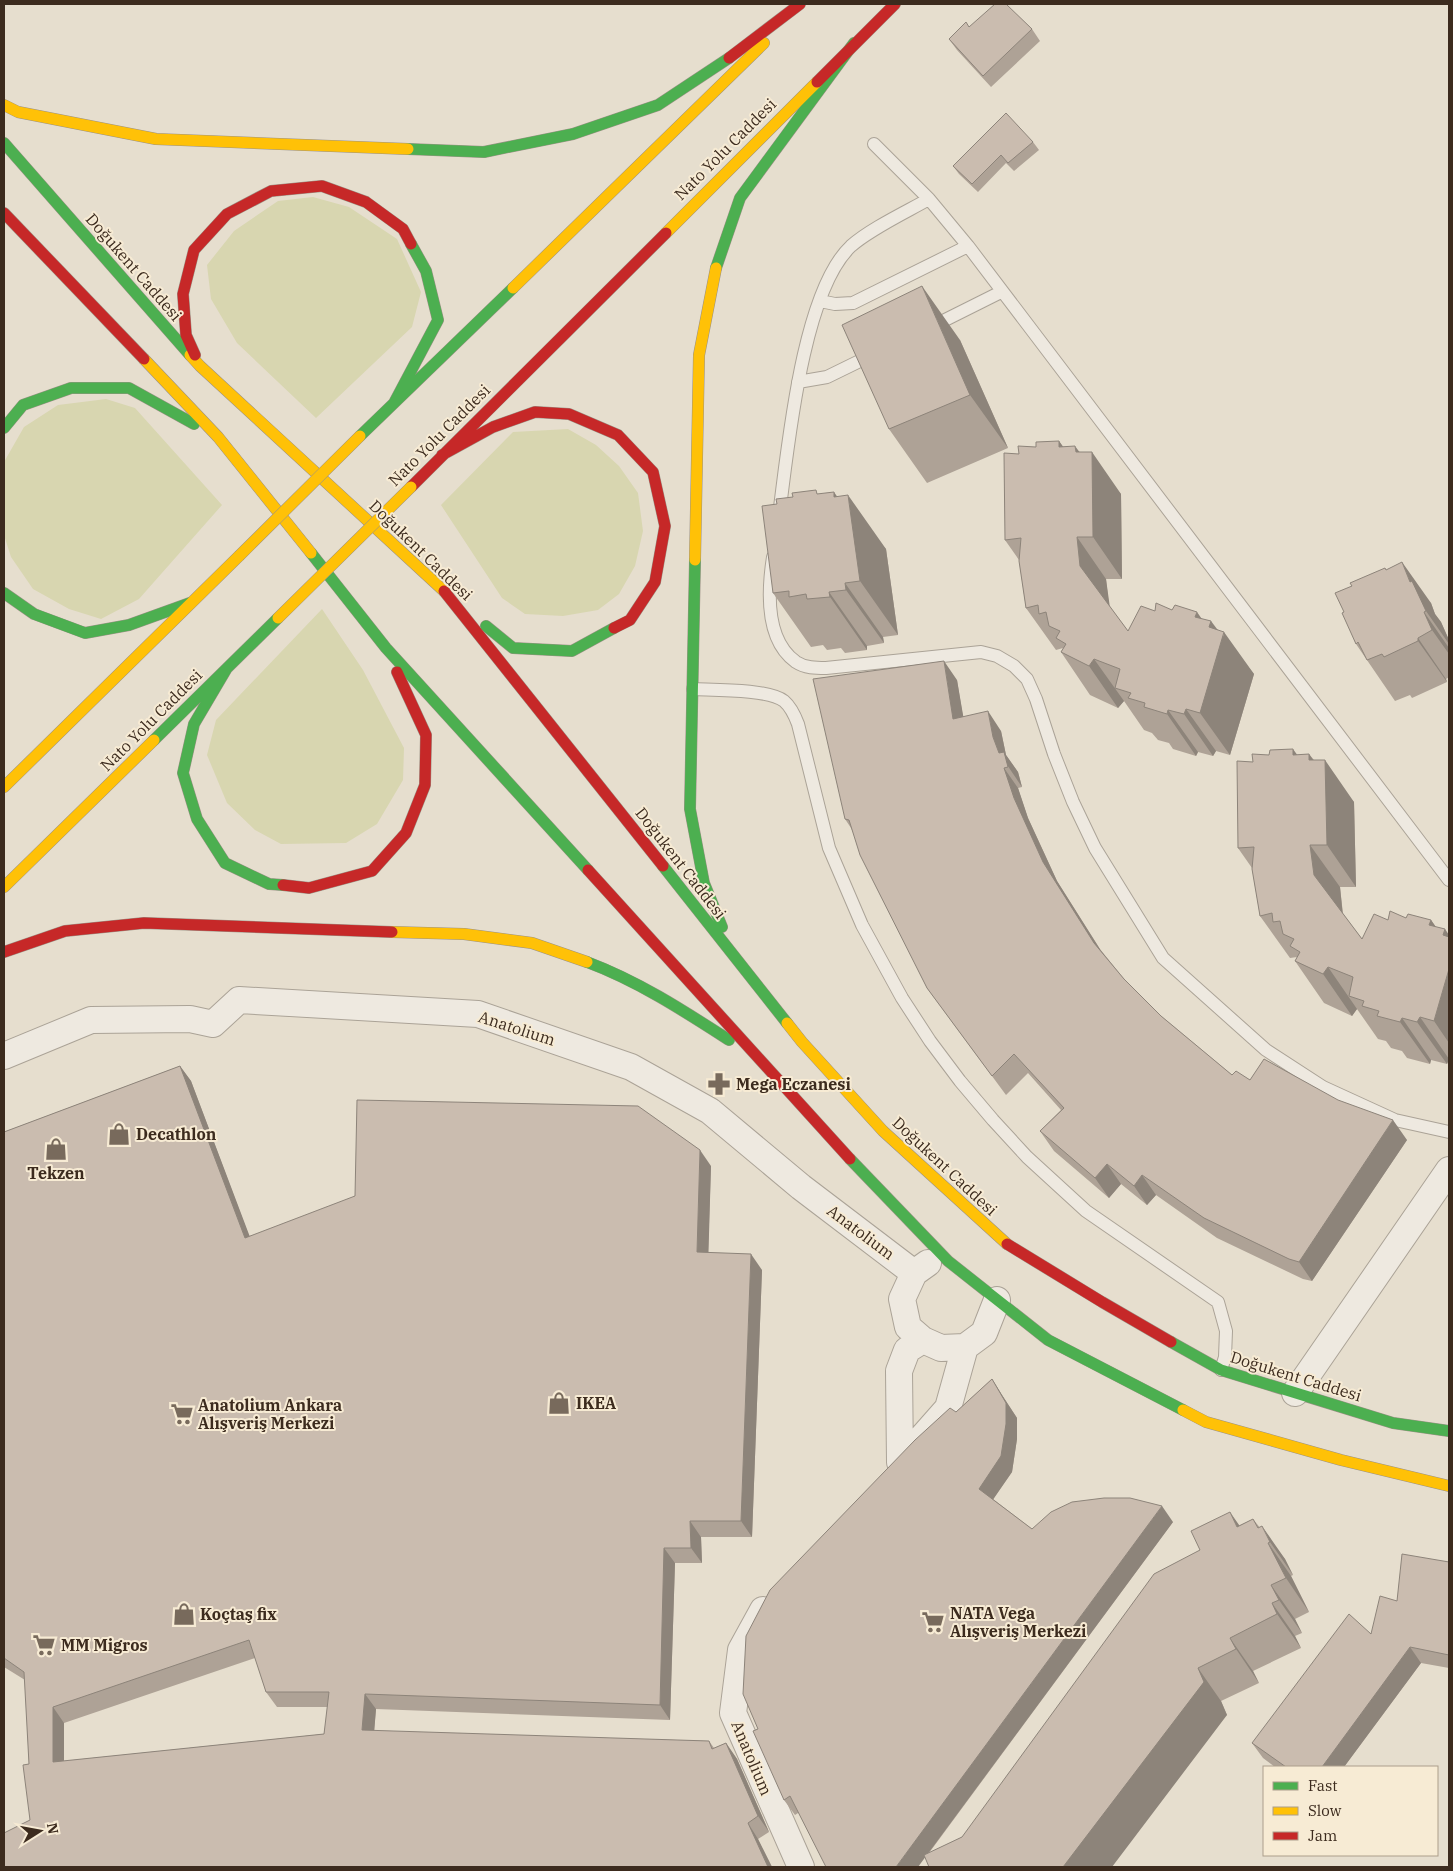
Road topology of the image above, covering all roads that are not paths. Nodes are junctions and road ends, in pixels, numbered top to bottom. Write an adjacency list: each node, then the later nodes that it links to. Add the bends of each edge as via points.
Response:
1 (802, 4): 4 (main road, via 717,67 658,105 573,134 484,152 156,139 18,112); 16 (main road)
2 (895, 4): 3 (main road, Nato Yolu Caddesi)
3 (854, 43): 19 (main road, Nato Yolu Caddesi); 27 (main road, via 740,198 715,271 699,356)
4 (4, 104)
5 (4, 144): 14 (main road, Doğukent Caddesi)
6 (874, 144): 7 (lane)
7 (929, 199): 9 (lane); 11 (lane, via 851,246 839,261)
8 (4, 213): 18 (main road)
9 (968, 246): 10 (lane); 11 (lane, via 853,302 835,304)
10 (1002, 292): 12 (lane); 29 (lane)
11 (820, 301): 15 (lane)
12 (916, 334)
13 (882, 351): 15 (lane, via 827,377)
14 (200, 366): 16 (main road, via 186,335 183,294 194,250 227,214 271,191 322,186 366,202 403,229 426,271 438,320); 23 (main road, Doğukent Caddesi)
15 (798, 382): 20 (lane)
16 (394, 403): 24 (main road, bridge)
17 (4, 428): 18 (main road, via 23,405 72,388 129,388)
18 (218, 436): 25 (main road)
19 (442, 455): 23 (main road, via 493,427 535,412 569,414 618,435 653,472 665,526 655,582 630,620 572,651 513,648); 26 (main road, Nato Yolu Caddesi, bridge)
20 (777, 525)
21 (774, 544): 35 (lane, via 770,606 783,648 796,662 810,668 826,668 981,652 997,656 1014,666 1027,679 1036,699 1066,786 1095,848 1163,958 1266,1050 1323,1087 1395,1120)
22 (4, 593): 24 (main road, via 34,614 85,633 129,625)
23 (450, 597): 32 (main road, Doğukent Caddesi)
24 (190, 603): 28 (main road)
25 (386, 648): 26 (main road, via 426,735 425,785 406,833 372,871 309,888 268,884 225,863 197,819 183,773 194,724); 34 (main road)
26 (227, 668): 30 (main road, Nato Yolu Caddesi)
27 (693, 689): 32 (main road, via 690,809 704,883 732,949); 42 (lane, via 766,694 784,701 790,708 798,724 829,848 862,925 902,998 960,1081 1027,1156 1086,1211 1218,1302 1226,1330 1226,1351)
28 (4, 787)
29 (1449, 880)
30 (4, 887)
31 (4, 952): 34 (main road, via 65,931 144,923 464,934 532,943 614,972 676,1006)
32 (802, 1042): 42 (main road, Doğukent Caddesi, via 883,1131 1002,1241)
33 (4, 1056): 38 (street, Anatolium, via 91,1020 190,1019 213,1024 239,1000 478,1014 631,1067 710,1111 801,1187)
34 (762, 1062): 37 (main road)
35 (1449, 1132)
36 (1449, 1170): 43 (street)
37 (941, 1254): 38 (street); 39 (main road)
38 (914, 1273): 40 (street, via 902,1299 908,1327)
39 (998, 1300): 41 (street, via 984,1333); 45 (main road, via 1048,1340 1206,1422)
40 (923, 1340): 41 (street, via 941,1348); 41 (street, via 907,1350 899,1371 893,1469 948,1408)
41 (965, 1347)
42 (1221, 1370): 43 (main road, Doğukent Caddesi)
43 (1294, 1392): 44 (main road, Doğukent Caddesi, via 1392,1423)
44 (1449, 1431)
45 (1449, 1486)
46 (776, 1590): 47 (street, Anatolium, via 769,1597 741,1650 733,1713)
47 (801, 1867)

